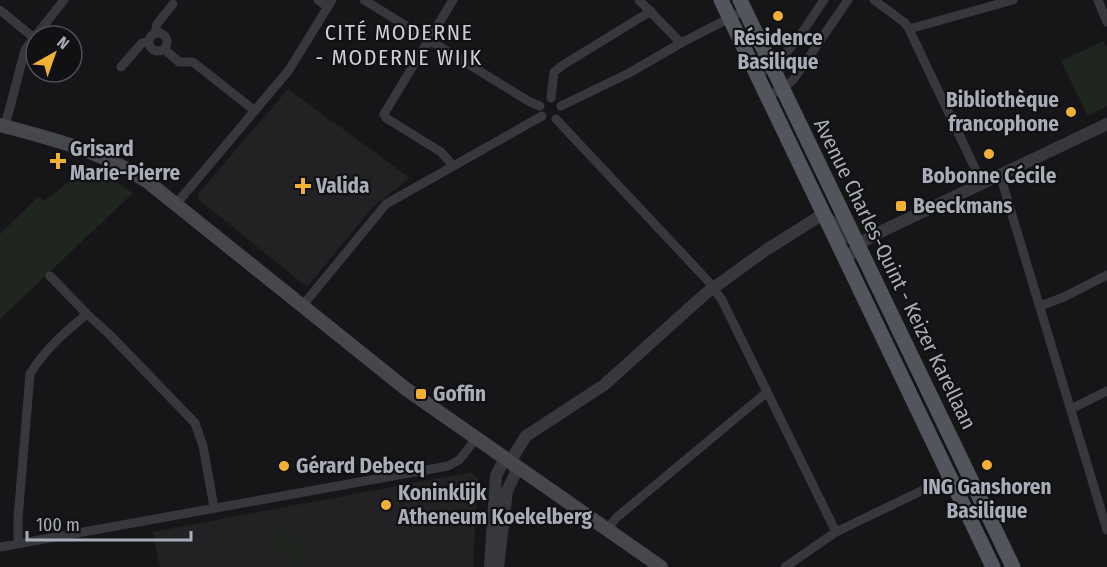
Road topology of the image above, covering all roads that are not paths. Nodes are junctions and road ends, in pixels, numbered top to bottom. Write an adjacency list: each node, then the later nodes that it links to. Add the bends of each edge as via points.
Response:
1 (64, 0): 19 (street)
2 (318, 0): 12 (street)
3 (364, 0): 23 (street)
4 (453, 0): 23 (street)
5 (639, 0): 16 (street)
6 (721, 0): 17 (main road, Avenue Charles-Quint - Keizer Karellaan)
7 (824, 0): 29 (street, via 787,53)
8 (848, 0): 31 (street, via 793,80)
9 (874, 0): 20 (street)
10 (1012, 0): 20 (street)
11 (1098, 0): 18 (street)
12 (330, 3): 36 (street, via 290,70)
13 (173, 4): 22 (street, via 157,24)
14 (742, 5): 17 (street); 29 (main road, Avenue Charles-Quint - Keizer Karellaan)
15 (0, 10): 21 (street)
16 (651, 11): 25 (street); 33 (street, via 563,64 554,72)
17 (730, 18): 25 (street); 30 (main road, Avenue Charles-Quint - Keizer Karellaan)
18 (1107, 22)
19 (45, 24)
20 (909, 29): 43 (street)
21 (24, 30)
22 (155, 33): 24 (street); 26 (street, via 166,37)
23 (429, 39): 35 (street); 41 (street, via 384,114 441,152)
24 (149, 42): 26 (street, via 157,50); 28 (street, via 142,43)
25 (681, 43): 34 (street, via 629,74)
26 (164, 49): 36 (street, via 179,62 192,62)
27 (24, 53): 40 (street)
28 (121, 67)
29 (772, 67): 30 (street); 31 (main road, Avenue Charles-Quint - Keizer Karellaan)
30 (757, 74): 32 (main road, Avenue Charles-Quint - Keizer Karellaan)
31 (783, 88): 32 (street); 46 (main road, Avenue Charles-Quint - Keizer Karellaan)
32 (767, 96): 45 (main road, Avenue Charles-Quint - Keizer Karellaan)
33 (551, 98): 34 (street); 35 (street)
34 (561, 105): 38 (street)
35 (540, 106): 37 (street)
36 (255, 111): 44 (street)
37 (542, 116): 38 (street); 41 (street)
38 (556, 119): 50 (street)
39 (1107, 124): 42 (street)
40 (2, 125): 44 (main road, via 75,145 106,158)
41 (453, 166): 51 (street, via 386,204)
42 (1000, 175): 43 (street); 52 (street)
43 (982, 183): 46 (street)
44 (177, 203): 51 (main road)
45 (823, 214): 46 (street); 47 (main road, Avenue Charles-Quint - Keizer Karellaan); 50 (street)
46 (859, 244): 47 (street); 72 (main road, Avenue Charles-Quint - Keizer Karellaan)
47 (845, 262): 60 (main road, Avenue Charles-Quint - Keizer Karellaan)
48 (1107, 275): 52 (street)
49 (50, 276): 53 (street)
50 (713, 288): 56 (street); 59 (street, via 604,385 526,436)
51 (303, 305): 54 (main road)
52 (1040, 306): 57 (street)
53 (87, 314): 61 (street, via 195,423); 65 (street, via 56,340 30,374)
54 (374, 363): 58 (main road, via 386,382); 59 (main road)
55 (1107, 391): 57 (street)
56 (767, 392): 62 (street); 64 (street)
57 (1071, 409): 63 (street)
58 (472, 444): 59 (main road); 61 (street, via 459,460 448,466)
59 (514, 467): 62 (main road); 67 (street, via 496,476); 68 (street, via 507,491)
60 (950, 477): 64 (street); 71 (main road, Avenue Charles-Quint - Keizer Karellaan)
61 (214, 507): 65 (street)
62 (607, 529): 69 (main road)
63 (1107, 530)
64 (836, 532): 70 (street)
65 (18, 544): 66 (street)
66 (0, 547)
67 (490, 567)
68 (498, 567)
69 (661, 567)
70 (785, 567)
71 (993, 567)
72 (1013, 567)

